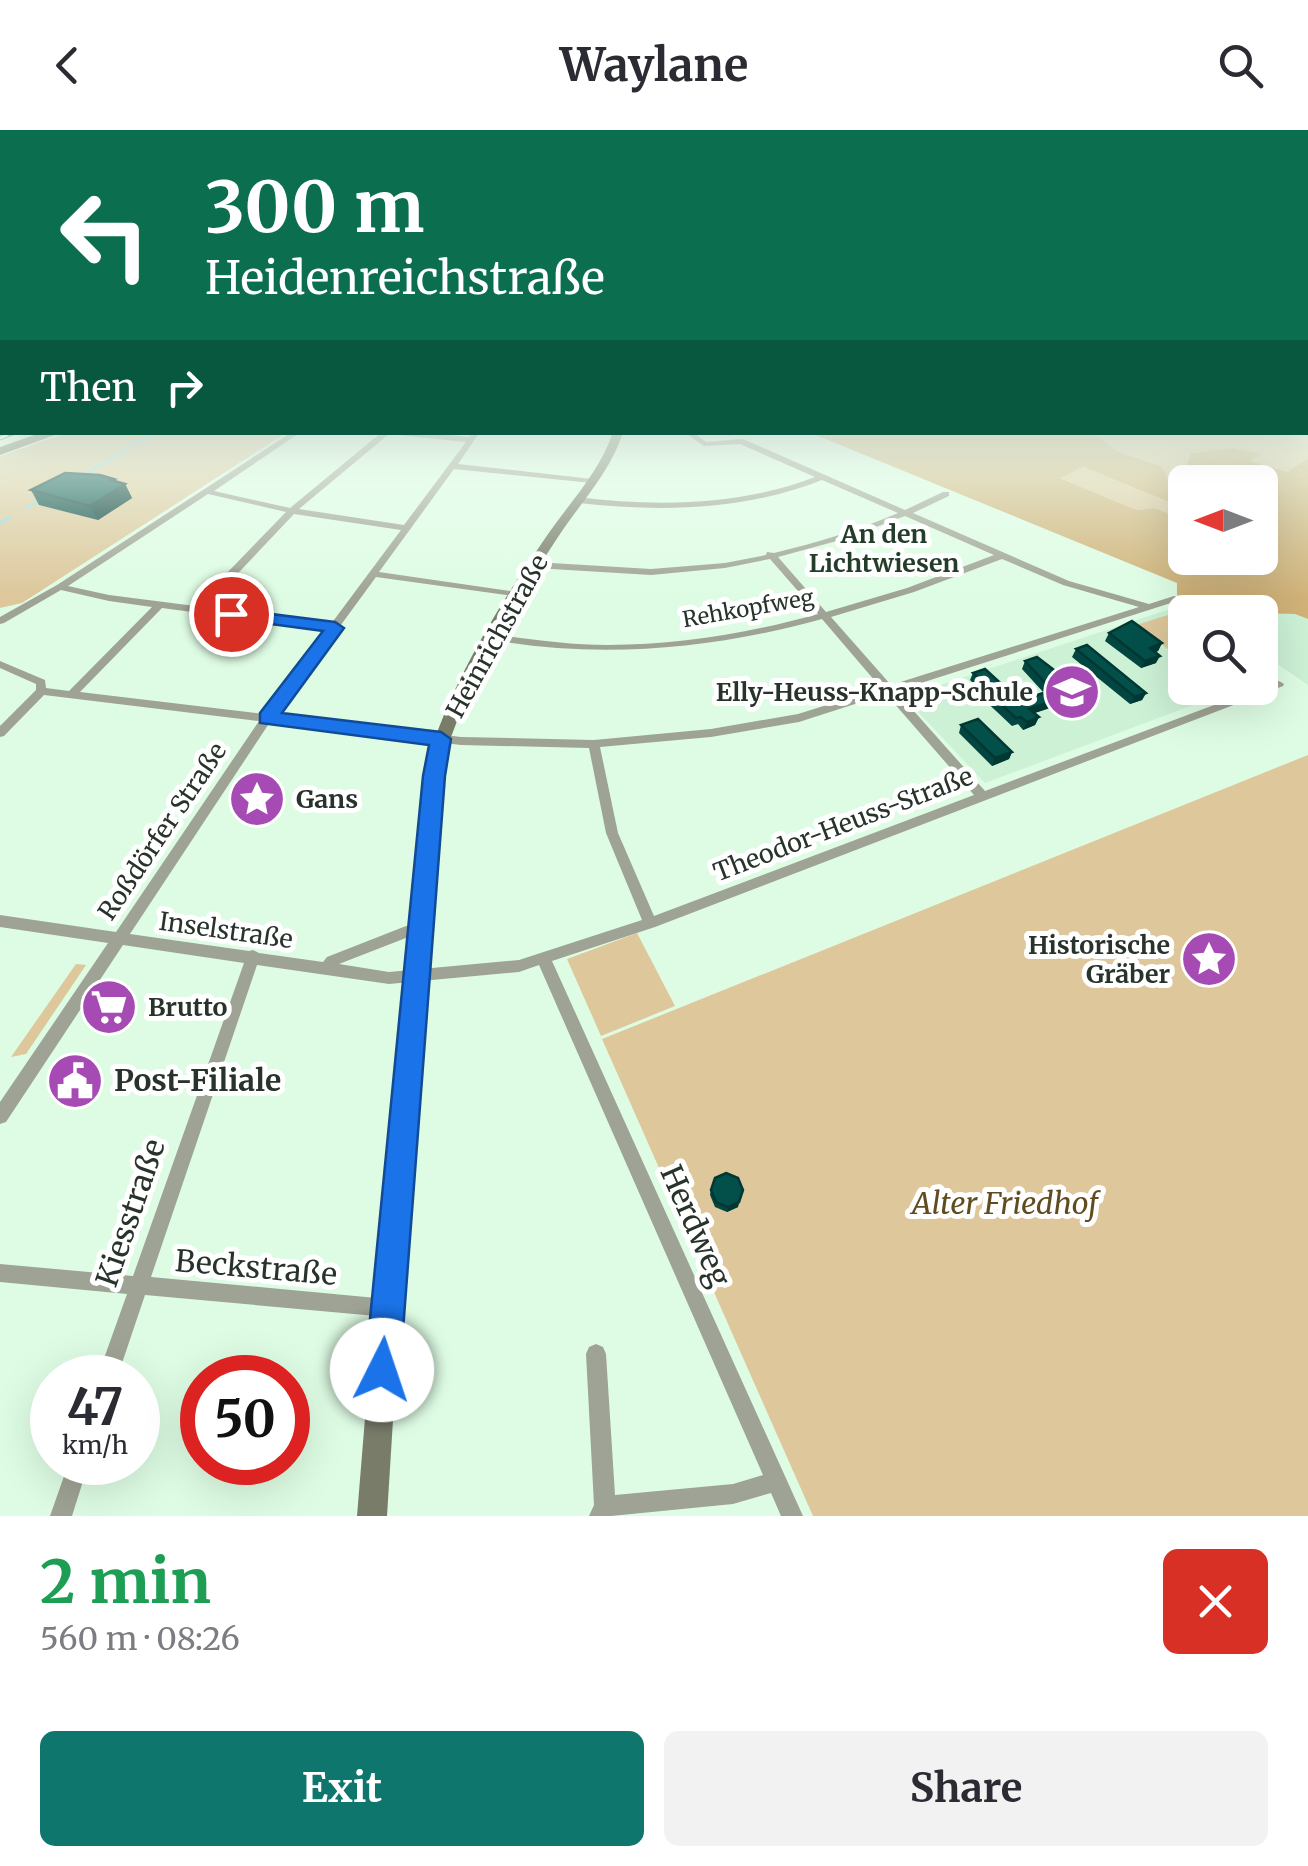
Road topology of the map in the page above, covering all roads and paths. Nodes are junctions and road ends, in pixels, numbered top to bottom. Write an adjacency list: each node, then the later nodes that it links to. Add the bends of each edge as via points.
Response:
1 (241, 468): 9 (street)
2 (345, 468): 12 (street)
3 (452, 468): 14 (street, Roßdörfer Straße)
4 (469, 468): 8 (street)
5 (601, 468): 8 (main road, Heinrichstraße)
6 (804, 468): 7 (street)
7 (824, 476): 11 (street, via 704,502); 13 (street)
8 (592, 481): 11 (main road, Heinrichstraße)
9 (204, 491): 12 (street); 19 (street)
10 (946, 494): 13 (street)
11 (578, 500): 17 (main road, Heinrichstraße)
12 (292, 511): 14 (street); 24 (street)
13 (910, 512): 15 (street); 16 (street)
14 (407, 528): 18 (street, Roßdörfer Straße)
15 (770, 554): 17 (street, via 654,572); 25 (street)
16 (1003, 555): 23 (street, via 1066,583); 25 (street, Rehkopfweg, via 910,592)
17 (535, 564): 20 (main road, Heinrichstraße)
18 (376, 574): 20 (street); 27 (street, Roßdörfer Straße)
19 (60, 588): 22 (street); 26 (street)
20 (517, 595): 28 (main road, Heinrichstraße)
21 (1168, 601): 23 (street)
22 (159, 605): 24 (street); 33 (street)
23 (1152, 607): 32 (street)
24 (197, 610): 27 (street)
25 (821, 616): 28 (street, Rehkopfweg, via 614,648); 32 (street)
26 (0, 621)
27 (335, 628): 34 (street, Roßdörfer Straße)
28 (491, 637): 36 (main road, Heinrichstraße)
29 (0, 664): 31 (street, via 41,682)
30 (1279, 684): 38 (street, Theodor-Heuss-Straße)
31 (41, 692): 33 (street); 35 (street)
32 (889, 692): 37 (street, via 799,718); 38 (street)
33 (72, 694): 34 (street)
34 (267, 718): 36 (street); 42 (street, Roßdörfer Straße)
35 (0, 733)
36 (441, 739): 37 (street); 46 (main road, Heinrichstraße)
37 (594, 744): 40 (street, via 612,833)
38 (981, 796): 40 (street, Theodor-Heuss-Straße)
39 (0, 920): 42 (street, Inselstraße)
40 (650, 923): 44 (street, Theodor-Heuss-Straße)
41 (406, 932): 45 (street)
42 (120, 938): 43 (street, Inselstraße); 47 (street, Roßdörfer Straße)
43 (252, 956): 45 (street, Inselstraße); 49 (street, Kiesstraße)
44 (544, 960): 46 (street, Theodor-Heuss-Straße); 53 (street, Herdweg)
45 (327, 968): 46 (street, Inselstraße)
46 (416, 976): 50 (main road, Heinrichstraße)
47 (0, 1116)
48 (0, 1273): 49 (street, Beckstraße)
49 (138, 1287): 50 (street, Beckstraße); 52 (street, Kiesstraße)
50 (386, 1308): 57 (main road, Heinrichstraße)
51 (596, 1354): 55 (street)
52 (115, 1355)
53 (776, 1481): 55 (street, via 733,1494); 58 (street, Herdweg)
54 (71, 1485): 56 (street)
55 (603, 1511)
56 (60, 1516)
57 (372, 1516)
58 (792, 1516)

